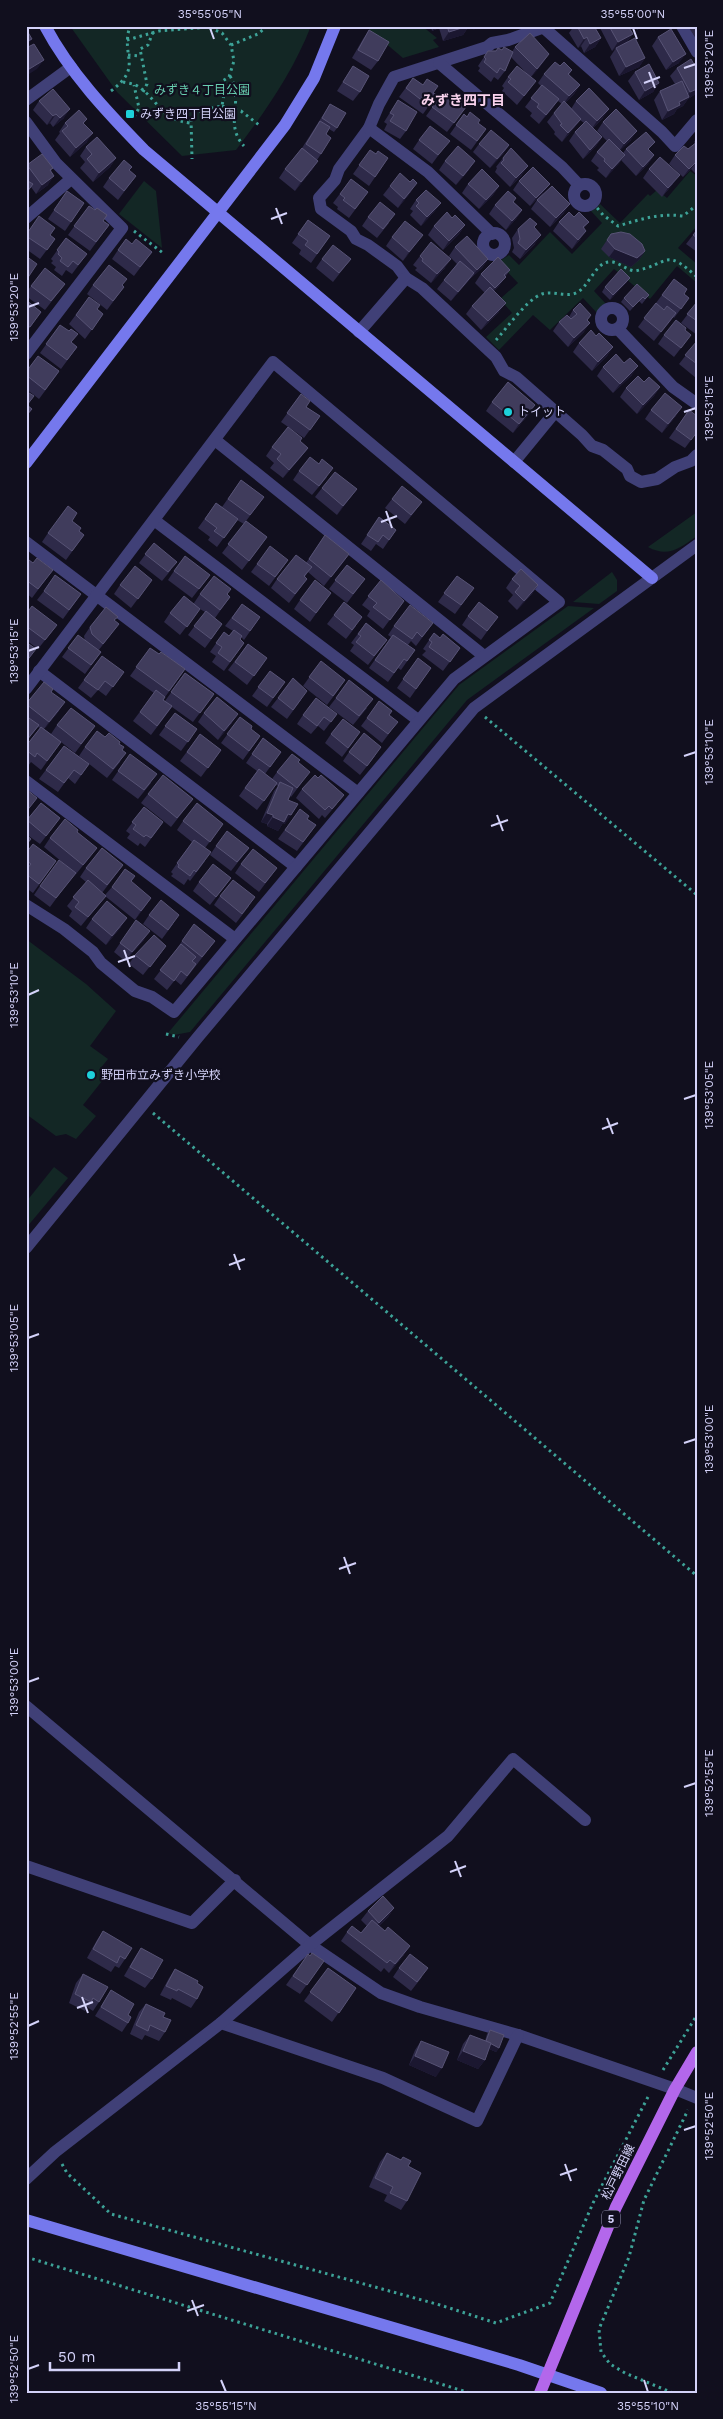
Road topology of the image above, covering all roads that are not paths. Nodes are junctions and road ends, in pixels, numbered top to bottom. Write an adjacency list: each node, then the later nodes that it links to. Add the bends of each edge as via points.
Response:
1 (45, 26): 7 (street)
2 (335, 26): 14 (street, via 314,78 285,125)
3 (682, 26): 5 (street)
4 (546, 27): 6 (street, via 492,42 487,47); 9 (street, via 675,146)
5 (697, 52)
6 (439, 63): 11 (street, via 394,77); 13 (street, via 579,185 595,189)
7 (70, 67): 8 (street); 14 (street, via 103,108 144,150)
8 (26, 100)
9 (697, 120)
10 (26, 122): 12 (street)
11 (369, 128): 16 (street, via 428,172); 17 (street, via 339,169 335,180 319,198 321,209 351,231 356,239 397,266)
12 (70, 179): 15 (street); 20 (street, via 122,228)
13 (593, 203)
14 (217, 214): 19 (street); 26 (street)
15 (26, 218)
16 (492, 234)
17 (406, 278): 19 (street); 22 (street, via 422,288 488,349 504,371 516,377)
18 (618, 329): 21 (street, via 673,387)
19 (359, 332): 25 (street)
20 (26, 354)
21 (697, 404)
22 (556, 412): 24 (street, via 592,446 603,450 641,482 657,479); 25 (street)
23 (215, 440): 27 (street); 32 (street); 32 (street, via 273,362 560,602)
24 (697, 455)
25 (514, 462): 30 (street)
26 (26, 463)
27 (154, 520): 31 (street); 35 (street)
28 (26, 542): 31 (street)
29 (697, 545): 30 (street)
30 (652, 578): 41 (street, via 474,708)
31 (96, 595): 33 (street); 37 (street)
32 (484, 656): 35 (street, via 454,679)
33 (40, 671): 34 (street); 38 (street)
34 (26, 689)
35 (418, 720): 37 (street)
36 (26, 780): 40 (street)
37 (358, 793): 38 (street)
38 (296, 867): 40 (street)
39 (26, 905): 40 (street, via 64,929 135,990 174,1012)
40 (235, 939)
41 (26, 1248)
42 (26, 1706): 45 (street)
43 (585, 1820): 46 (street, via 513,1759 448,1836)
44 (26, 1866): 45 (street, via 192,1923)
45 (235, 1880): 46 (street)
46 (310, 1945): 47 (street); 48 (street, via 382,1993)
47 (221, 2023): 48 (street, via 384,2078 477,2121); 52 (street, via 55,2152)
48 (518, 2035): 50 (street)
49 (697, 2052): 50 (main road, 松戸野田線 / 5)
50 (675, 2089): 51 (street); 54 (main road, 松戸野田線 / 5, via 616,2206)
51 (696, 2098)
52 (26, 2179)
53 (26, 2220): 54 (street)
54 (548, 2374): 55 (main road, 松戸野田線 / 5); 56 (street)
55 (540, 2393)
56 (601, 2393)

